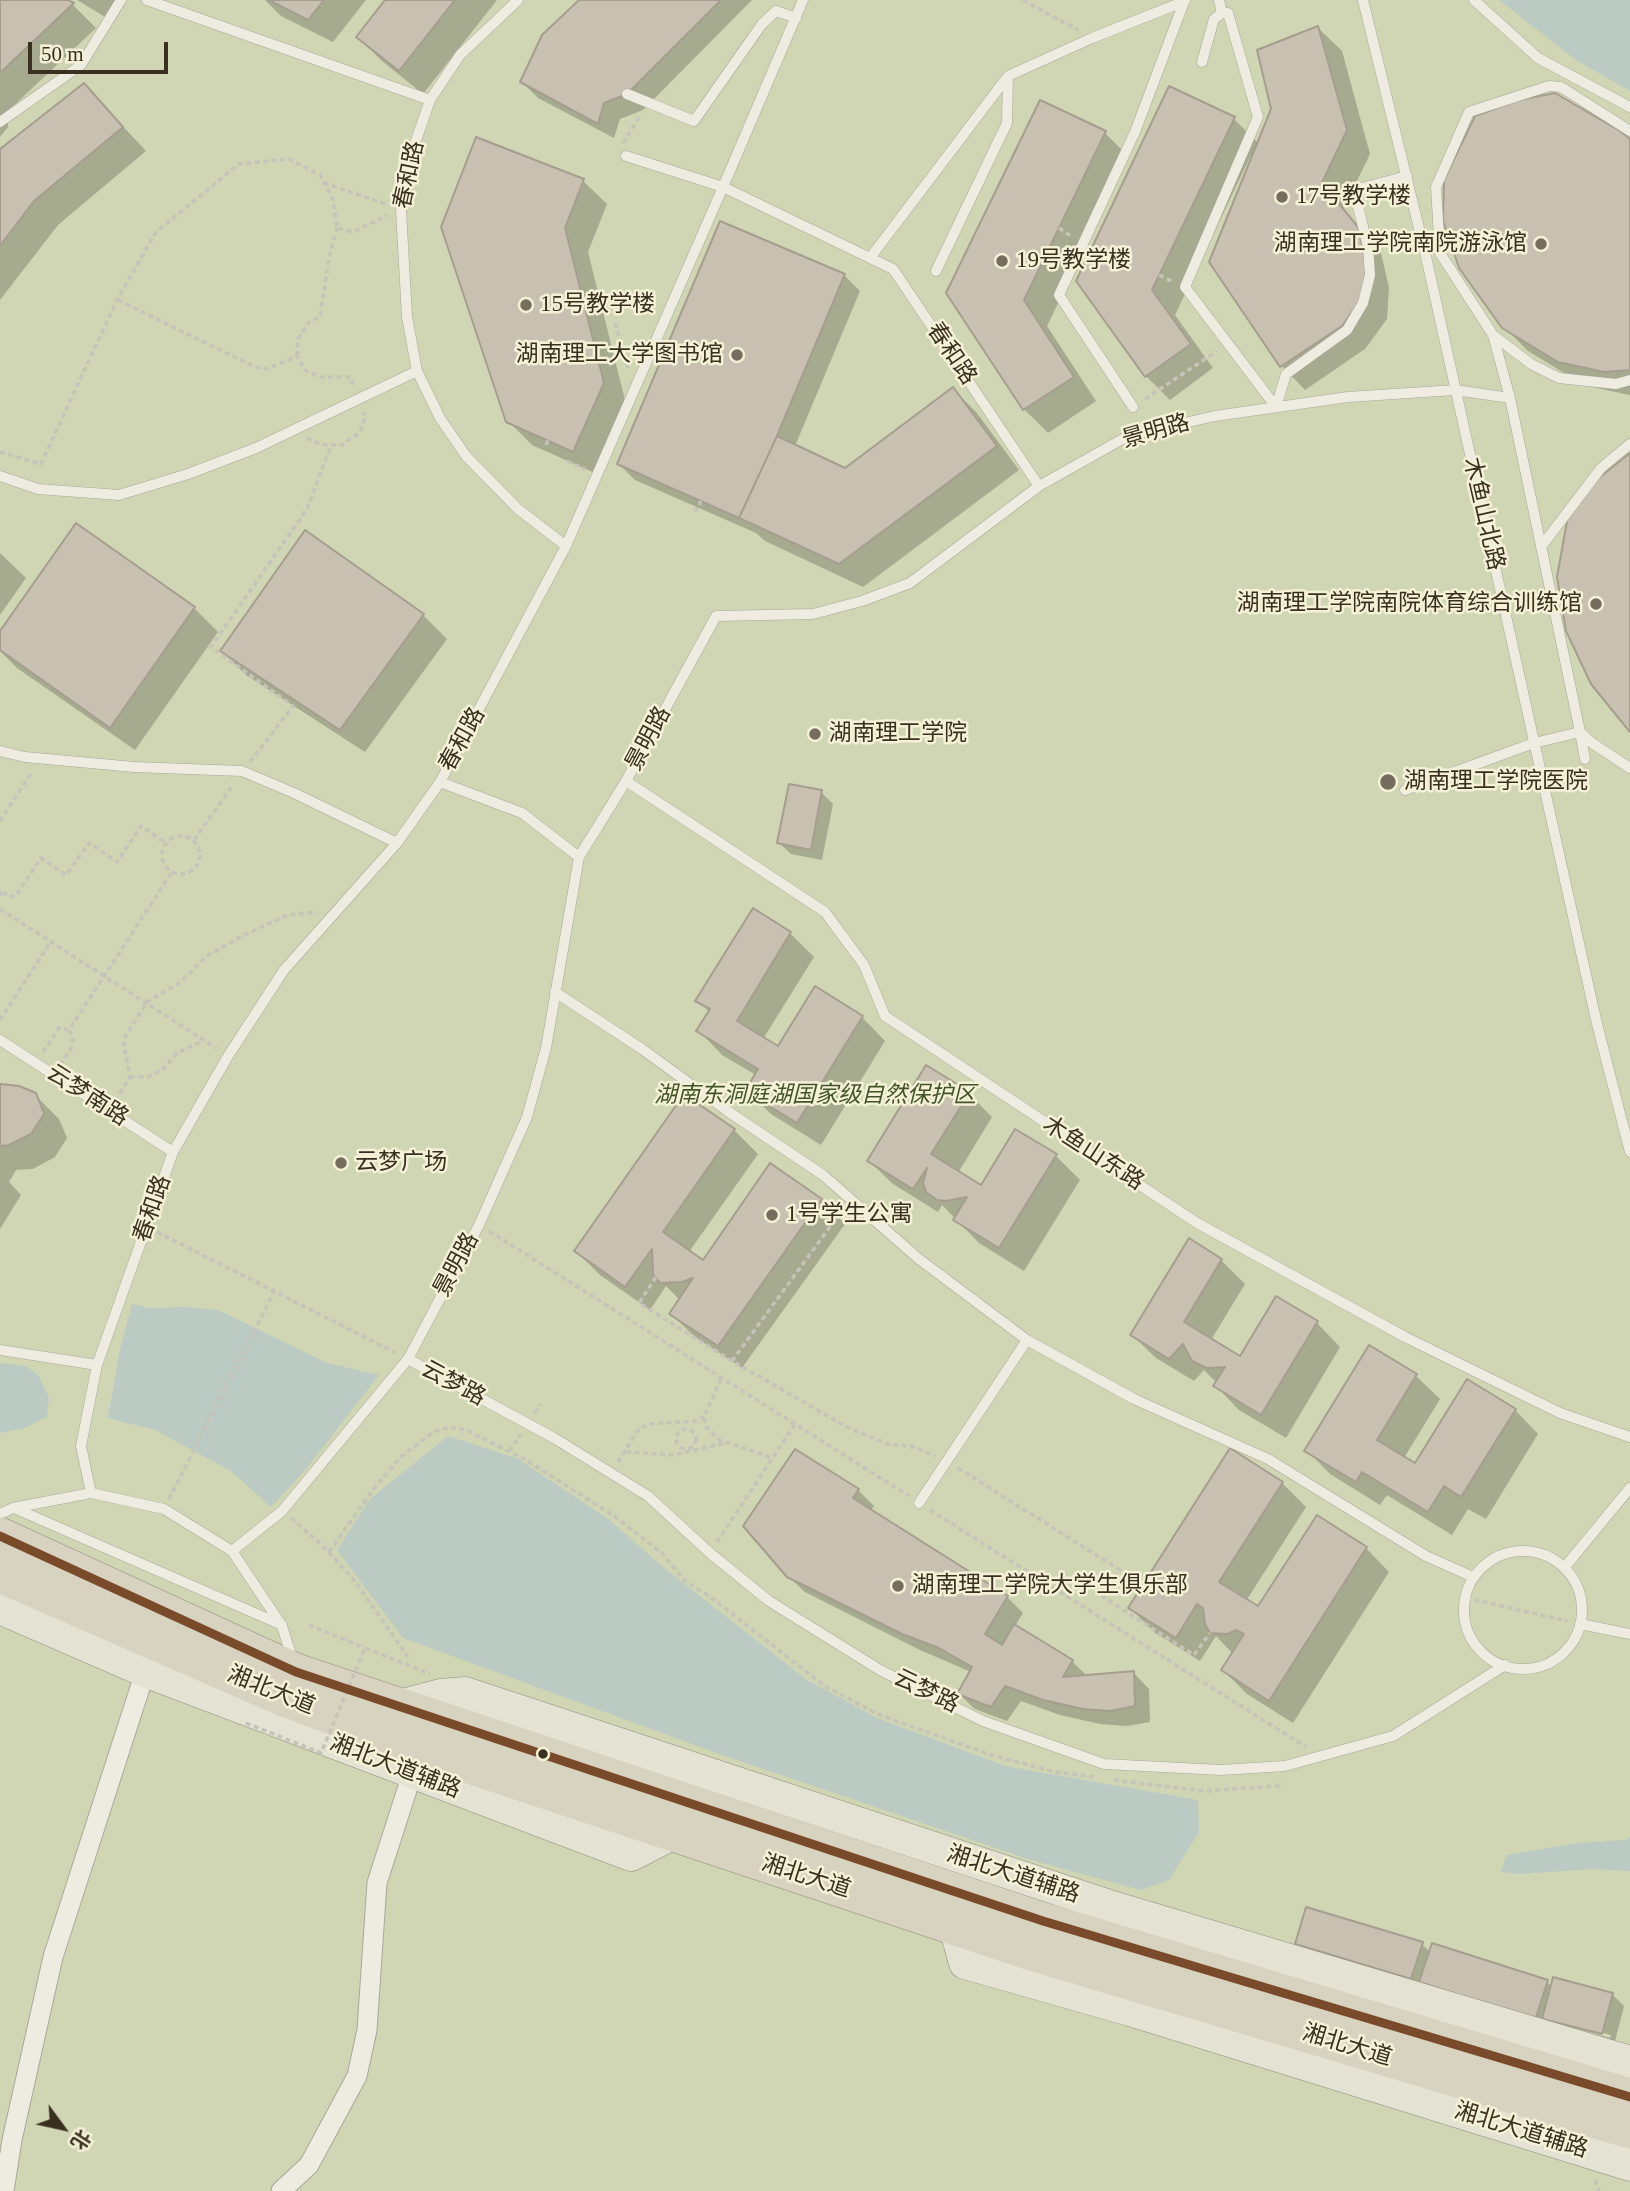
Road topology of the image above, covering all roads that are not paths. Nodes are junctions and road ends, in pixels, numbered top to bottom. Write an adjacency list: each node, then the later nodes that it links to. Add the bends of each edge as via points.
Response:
1 (121, 0): 16 (lane, via 81,65)
2 (147, 0): 14 (lane)
3 (518, 0): 14 (lane, 春和路, via 460,55)
4 (803, 0): 10 (lane)
5 (1219, 0): 9 (lane)
6 (1363, 0): 19 (lane, 木鱼山北路)
7 (1474, 0): 15 (lane, via 1538,58)
8 (1187, 1): 12 (lane); 28 (lane, via 1135,132 1059,295)
9 (1222, 13): 11 (lane, via 1214,19); 29 (lane, via 1228,13 1231,21 1258,117 1185,287)
10 (796, 18): 13 (lane, via 776,11 762,24 694,121); 20 (lane)
11 (1202, 62)
12 (1008, 76): 21 (lane); 22 (lane, via 1007,123)
13 (627, 94)
14 (430, 100): 24 (lane, 春和路, via 410,158 401,209 407,317)
15 (1630, 107)
16 (0, 122)
17 (1630, 131): 23 (lane, via 1561,87 1549,86 1469,112 1436,187 1440,253)
18 (626, 156): 20 (lane, 春和路)
19 (1407, 176): 26 (lane, 木鱼山北路); 29 (lane, via 1354,190 1368,247 1370,275 1363,303 1347,330 1286,374)
20 (723, 187): 21 (lane, 春和路); 33 (lane)
21 (870, 258): 32 (lane, 春和路, via 893,269)
22 (936, 271)
23 (1493, 335): 25 (lane, via 1531,364 1559,378 1616,384); 27 (lane)
24 (417, 371): 31 (lane, via 256,449 119,495 38,489); 33 (lane, 春和路, via 440,418 466,456 518,509)
25 (1630, 380)
26 (1455, 390): 27 (lane, 景明路); 29 (lane, 景明路); 36 (lane, 木鱼山北路)
27 (1510, 398): 34 (lane)
28 (1133, 407)
29 (1276, 407): 32 (lane, 景明路, via 1128,436)
30 (1630, 444): 34 (lane, via 1601,468)
31 (0, 476)
32 (1039, 486): 40 (lane, 景明路, via 910,583 813,614 716,616)
33 (566, 546): 41 (lane, 春和路)
34 (1541, 547): 35 (lane)
35 (1580, 732): 36 (lane); 38 (lane); 39 (lane)
36 (1534, 743): 42 (lane); 48 (lane, 木鱼山北路)
37 (0, 751): 43 (lane, via 134,767 242,771)
38 (1585, 759)
39 (1630, 768)
40 (626, 781): 44 (lane, 景明路); 53 (lane, 木鱼山东路, via 825,912 864,965 885,1016 1197,1223 1429,1349 1560,1413)
41 (440, 782): 43 (lane, 春和路); 44 (lane, via 522,813)
42 (1405, 790)
43 (397, 843): 47 (lane, 春和路, via 284,970)
44 (579, 857): 45 (lane, 景明路)
45 (555, 992): 49 (lane, via 823,1175 919,1259); 51 (lane, 景明路, via 527,1117 479,1224)
46 (0, 1040): 47 (lane, 云梦南路)
47 (173, 1152): 52 (lane, 春和路)
48 (1630, 1152)
49 (1027, 1340): 56 (lane); 62 (lane, via 1134,1399 1268,1459 1426,1556)
50 (0, 1350): 52 (lane)
51 (408, 1359): 59 (lane, 景明路, via 282,1511); 68 (lane, 云梦路, via 648,1496 769,1601 880,1670 983,1720 1104,1764 1221,1770 1285,1766 1393,1736)
52 (97, 1365): 55 (lane, 春和路, via 81,1446)
53 (1630, 1437)
54 (1630, 1488): 60 (lane)
55 (91, 1493): 58 (lane); 59 (lane, via 164,1509)
56 (919, 1503)
57 (0, 1514): 58 (lane)
58 (7, 1522): 65 (lane); 69 (highway, 湘北大道)
59 (232, 1550): 65 (lane)
60 (1564, 1568): 62 (lane, via 1556,1559 1527,1550 1496,1556); 64 (lane, via 1577,1582 1583,1613)
61 (0, 1574): 67 (highway, 湘北大道)
62 (1473, 1577): 68 (lane, via 1464,1607 1470,1637 1490,1660)
63 (0, 1608): 67 (main road)
64 (1580, 1624): 66 (lane); 68 (lane, via 1574,1642 1550,1663 1520,1669)
65 (282, 1626): 69 (lane)
66 (1630, 1634)
67 (150, 1656): 71 (highway, 湘北大道, via 289,1700); 77 (street, via 53,1957)
68 (1506, 1665)
69 (296, 1672): 70 (highway, 湘北大道)
70 (399, 1706): 73 (main road, 湘北大道辅路, via 465,1693 1106,1905); 74 (highway, 湘北大道, via 1044,1921)
71 (417, 1761): 72 (highway, 湘北大道, via 674,1833 955,1927); 78 (street, via 377,1882 367,2030 357,2076 309,2165)
72 (1134, 1997): 75 (highway, 湘北大道); 76 (main road, 湘北大道辅路)
73 (1630, 2062)
74 (1630, 2097)
75 (1630, 2130)
76 (1630, 2165)
77 (4, 2191)
78 (281, 2191)

